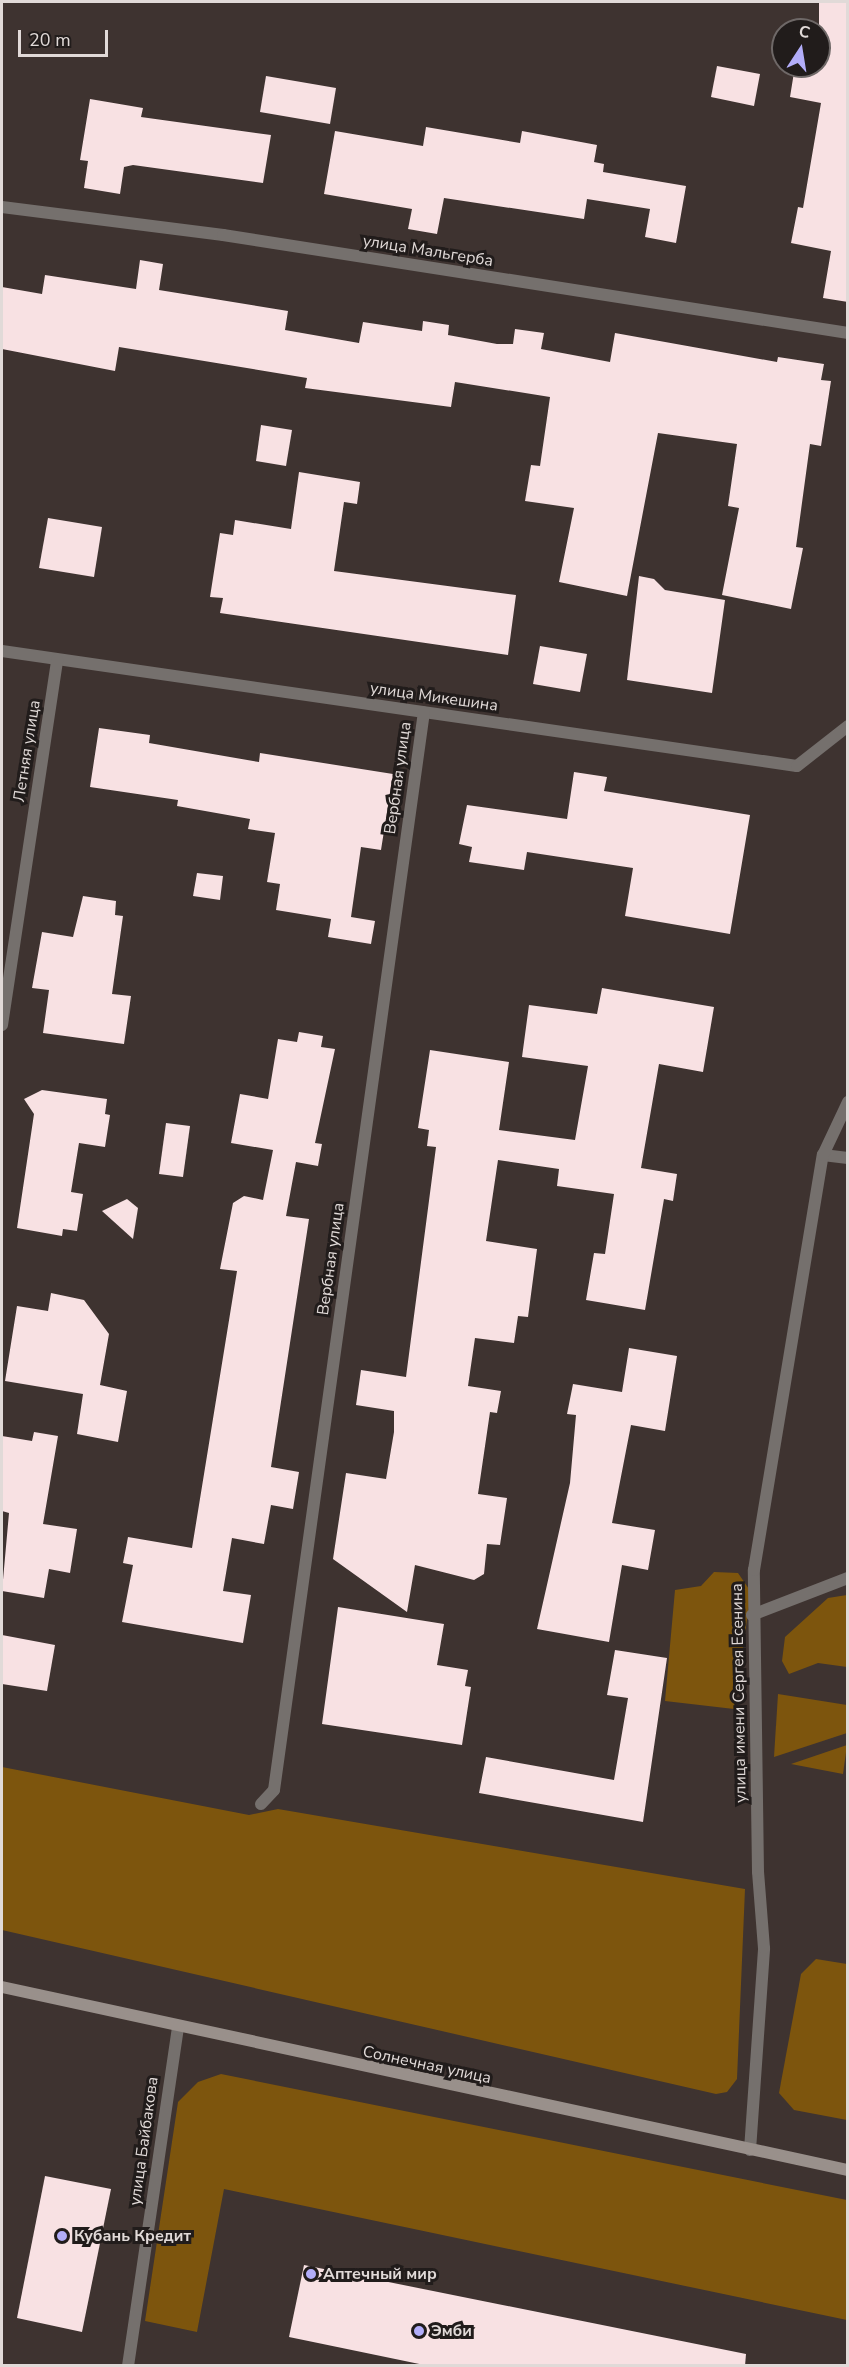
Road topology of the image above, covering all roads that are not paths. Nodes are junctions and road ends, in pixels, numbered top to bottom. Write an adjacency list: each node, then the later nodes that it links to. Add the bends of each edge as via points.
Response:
1 (2, 207): 2 (street, улица Мальгерба, via 223,235)
2 (848, 333)
3 (2, 651): 4 (street, улица Микешина)
4 (57, 660): 5 (street, улица Микешина); 7 (street, Летняя улица)
5 (424, 712): 6 (street, улица Микешина, via 797,766); 13 (street, Вербная улица, via 274,1790)
6 (848, 726)
7 (2, 1025)
8 (848, 1102): 9 (street, улица имени Сергея Есенина)
9 (823, 1155): 10 (street); 12 (street, улица имени Сергея Есенина, via 760,1527)
10 (848, 1158)
11 (848, 1578): 12 (street)
12 (752, 1615): 16 (street, улица имени Сергея Есенина, via 764,1948)
13 (261, 1804)
14 (2, 1987): 15 (main road, Солнечная улица)
15 (178, 2028): 16 (main road, Солнечная улица); 18 (street, улица Байбакова)
16 (750, 2150): 17 (main road, Солнечная улица)
17 (848, 2170)
18 (128, 2366)

